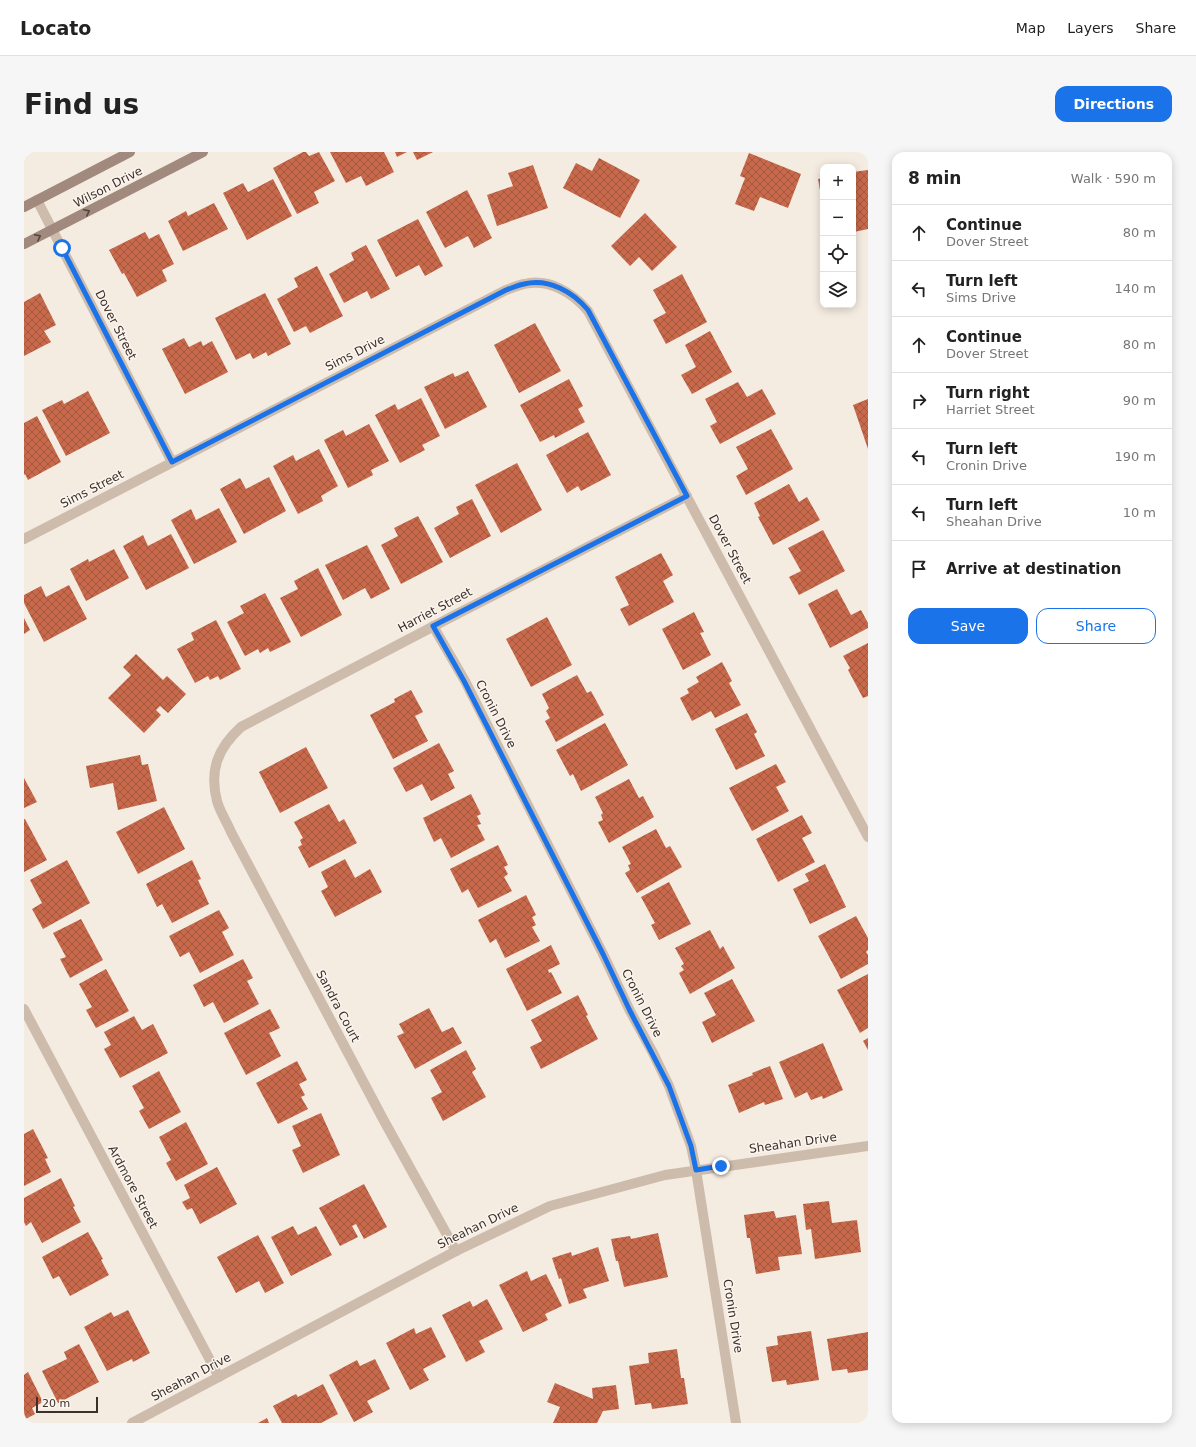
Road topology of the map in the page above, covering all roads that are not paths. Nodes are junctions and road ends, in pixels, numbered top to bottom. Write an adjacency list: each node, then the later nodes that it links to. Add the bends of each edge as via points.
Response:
1 (130, 152): 3 (street, Wilson Drive)
2 (203, 152): 5 (street, Wilson Drive, one-way to 2)
3 (37, 200): 4 (street, Wilson Drive); 5 (street, Dover Street)
4 (24, 207)
5 (52, 230): 6 (street, Wilson Drive, one-way to 5); 8 (street, Dover Street)
6 (24, 244)
7 (554, 286): 8 (street, Sims Drive, via 541,283 525,284 506,290); 9 (street, Dover Street, via 568,292 588,310)
8 (172, 462): 10 (street, Sims Street)
9 (687, 496): 11 (street, Harriet Street); 13 (street, Dover Street)
10 (24, 539)
11 (433, 626): 12 (street, Harriet Street, via 241,727 220,751); 16 (street, Cronin Drive, via 468,688 669,1086 691,1146)
12 (215, 768): 17 (street, Sandra Court, via 217,802 231,832)
13 (868, 837)
14 (24, 1009): 18 (street, Ardmore Street)
15 (868, 1146): 16 (street, Sheahan Drive)
16 (696, 1170): 17 (street, Sheahan Drive, via 665,1175 550,1206); 20 (street, Cronin Drive)
17 (456, 1251): 18 (street, Sheahan Drive)
18 (219, 1377): 19 (street, Sheahan Drive)
19 (132, 1423)
20 (736, 1423)

